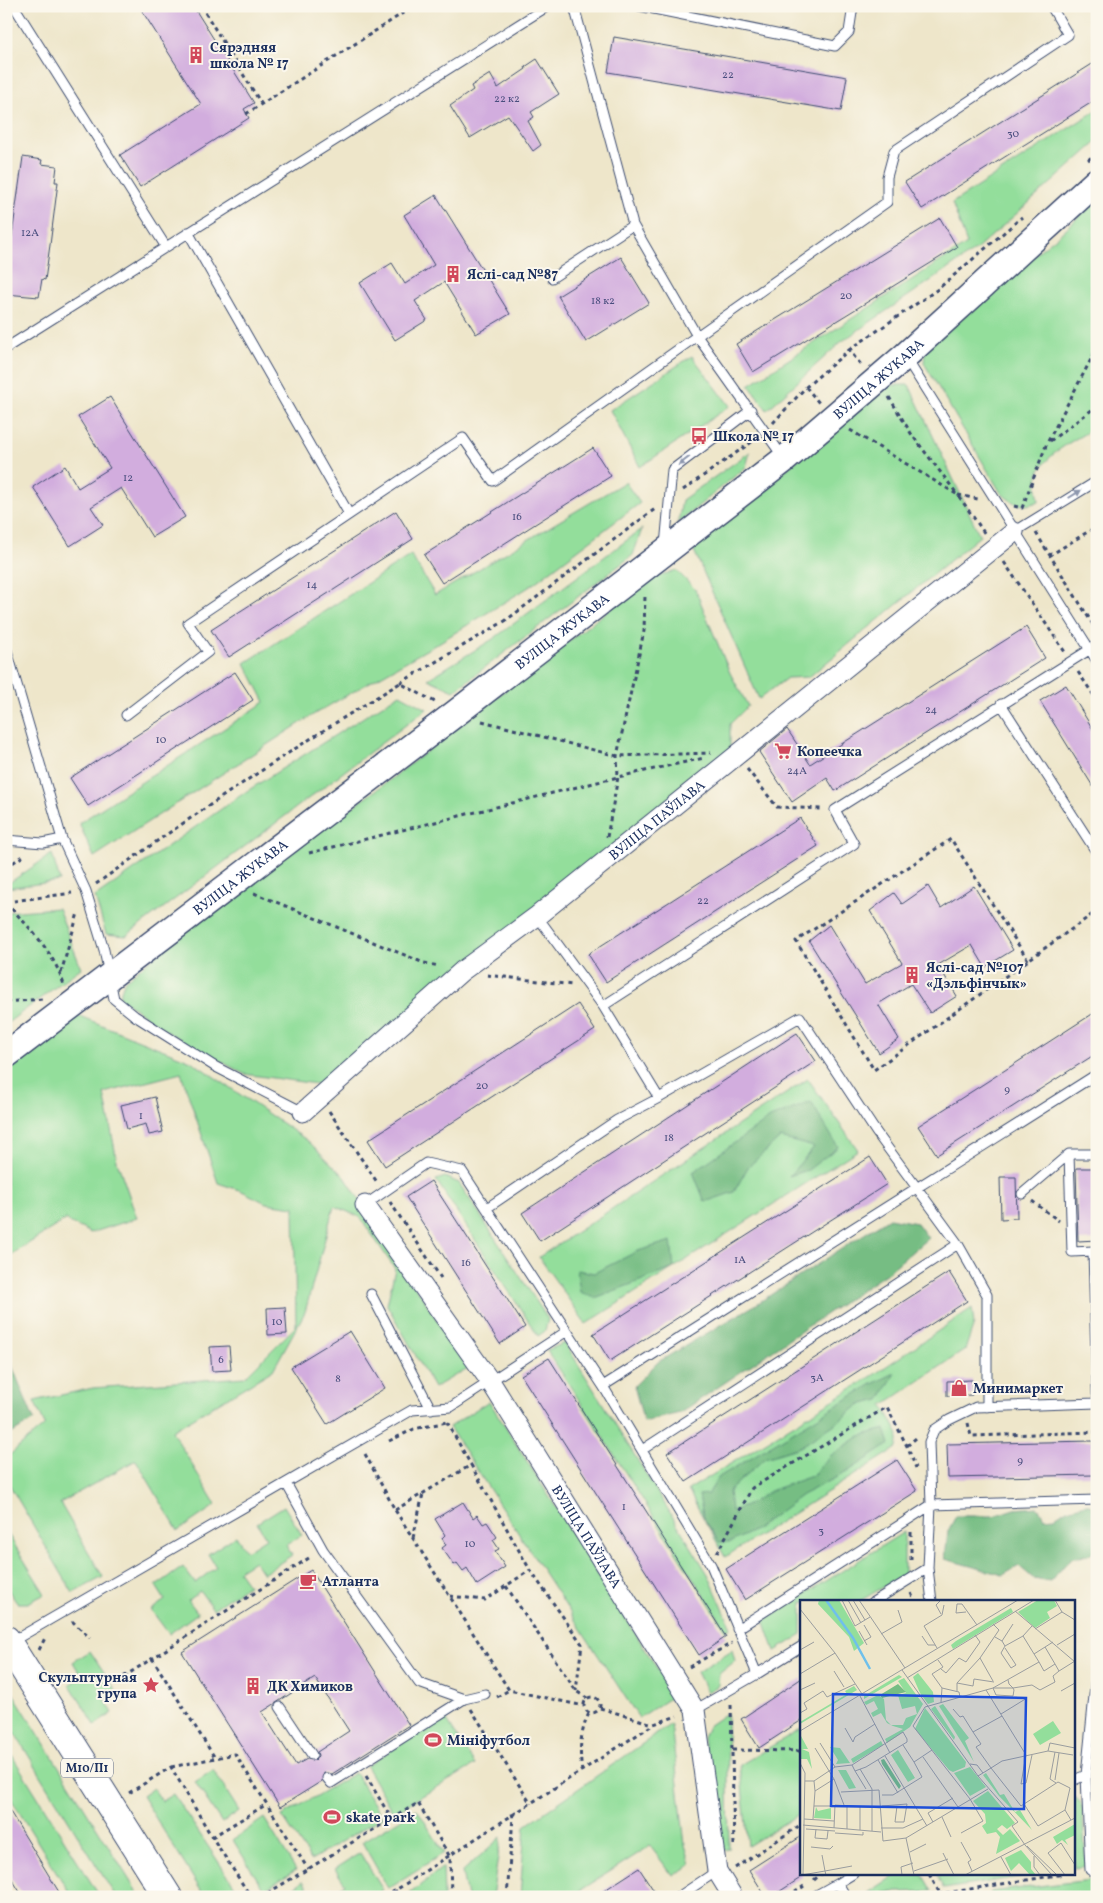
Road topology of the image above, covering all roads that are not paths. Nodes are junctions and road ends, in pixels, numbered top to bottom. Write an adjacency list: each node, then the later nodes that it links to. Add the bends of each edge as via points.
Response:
1 (14, 6): 10 (lane)
2 (548, 6): 9 (lane)
3 (574, 6): 8 (lane)
4 (639, 6): 5 (lane, via 835,46 849,32)
5 (853, 6)
6 (1051, 6): 12 (lane, via 1068,35 894,151 887,202)
7 (1089, 173): 14 (street, ВУЛІЦА ЖУКАВА)
8 (633, 225): 11 (lane); 12 (lane)
9 (188, 232): 10 (lane); 18 (lane)
10 (166, 247): 13 (lane)
11 (552, 278)
12 (697, 336): 15 (lane); 18 (lane, via 494,481 463,438)
13 (6, 348)
14 (905, 356): 16 (street, ВУЛІЦА ЖУКАВА); 19 (lane)
15 (751, 410): 16 (lane); 20 (lane, one-way to 20, via 672,470)
16 (785, 459): 20 (street, ВУЛІЦА ЖУКАВА)
17 (1097, 481): 19 (lane, one-way to 17)
18 (349, 514): 25 (lane, via 188,623 208,652)
19 (1014, 532): 21 (lane); 29 (street, ВУЛІЦА ПАЎЛАВА, via 741,766 602,865)
20 (656, 559): 30 (street, ВУЛІЦА ЖУКАВА)
21 (1089, 650): 23 (lane); 24 (lane)
22 (7, 651): 26 (lane)
23 (1097, 661)
24 (1001, 704): 28 (lane); 31 (lane, via 834,810 854,844)
25 (126, 715)
26 (62, 839): 27 (lane, via 43,843); 30 (lane, via 86,891)
27 (6, 840)
28 (1097, 853)
29 (537, 916): 31 (lane); 35 (street, ВУЛІЦА ПАЎЛАВА, via 462,971)
30 (109, 976): 32 (street, ВУЛІЦА ЖУКАВА); 35 (lane, via 114,999 136,1016 214,1066)
31 (603, 1006): 34 (lane)
32 (6, 1055)
33 (1097, 1074): 38 (lane)
34 (659, 1098): 38 (lane, via 800,1017); 41 (lane, via 617,1120)
35 (303, 1112)
36 (1069, 1154): 37 (lane); 39 (lane); 43 (lane, via 1072,1252)
37 (1097, 1154)
38 (917, 1188): 42 (lane); 47 (lane)
39 (1022, 1194)
40 (366, 1205): 41 (lane, via 426,1163 462,1171); 46 (street, ВУЛІЦА ПАЎЛАВА)
41 (486, 1208): 45 (lane)
42 (958, 1244): 50 (lane, via 987,1295); 52 (lane)
43 (1095, 1252): 48 (lane)
44 (371, 1294): 51 (lane)
45 (567, 1330): 46 (lane); 47 (lane)
46 (490, 1381): 51 (lane, via 451,1407); 67 (street, ВУЛІЦА ПАЎЛАВА)
47 (604, 1386): 52 (lane)
48 (1097, 1394)
49 (1097, 1403): 50 (lane)
50 (986, 1407): 55 (lane, via 976,1407 934,1430 929,1442)
51 (432, 1408): 53 (lane, via 412,1410)
52 (642, 1450): 59 (lane, via 711,1565)
53 (286, 1483): 60 (lane); 65 (lane, via 323,1550 419,1683)
54 (1097, 1500): 55 (lane)
55 (931, 1505): 56 (lane); 59 (lane)
56 (928, 1568): 57 (lane); 58 (lane)
57 (876, 1600)
58 (932, 1600)
59 (739, 1634): 63 (lane)
60 (7, 1641): 77 (main road, М10/П1)
61 (800, 1647): 63 (lane)
62 (1097, 1666): 68 (lane)
63 (757, 1674): 67 (lane)
64 (485, 1694): 65 (lane)
65 (464, 1699): 71 (lane, via 331,1783)
66 (280, 1707): 69 (lane)
67 (702, 1707): 73 (street, ВУЛІЦА ПАЎЛАВА)
68 (1093, 1743): 70 (lane)
69 (312, 1755)
70 (1086, 1775): 72 (lane); 74 (lane, via 1090,1870)
71 (326, 1778)
72 (1076, 1779)
73 (726, 1870): 78 (lane); 79 (street, ВУЛІЦА ПАЎЛАВА)
74 (1097, 1874)
75 (850, 1876): 76 (lane)
76 (838, 1883): 80 (lane); 81 (lane)
77 (168, 1897)
78 (678, 1897)
79 (733, 1897)
80 (813, 1897)
81 (846, 1897)

